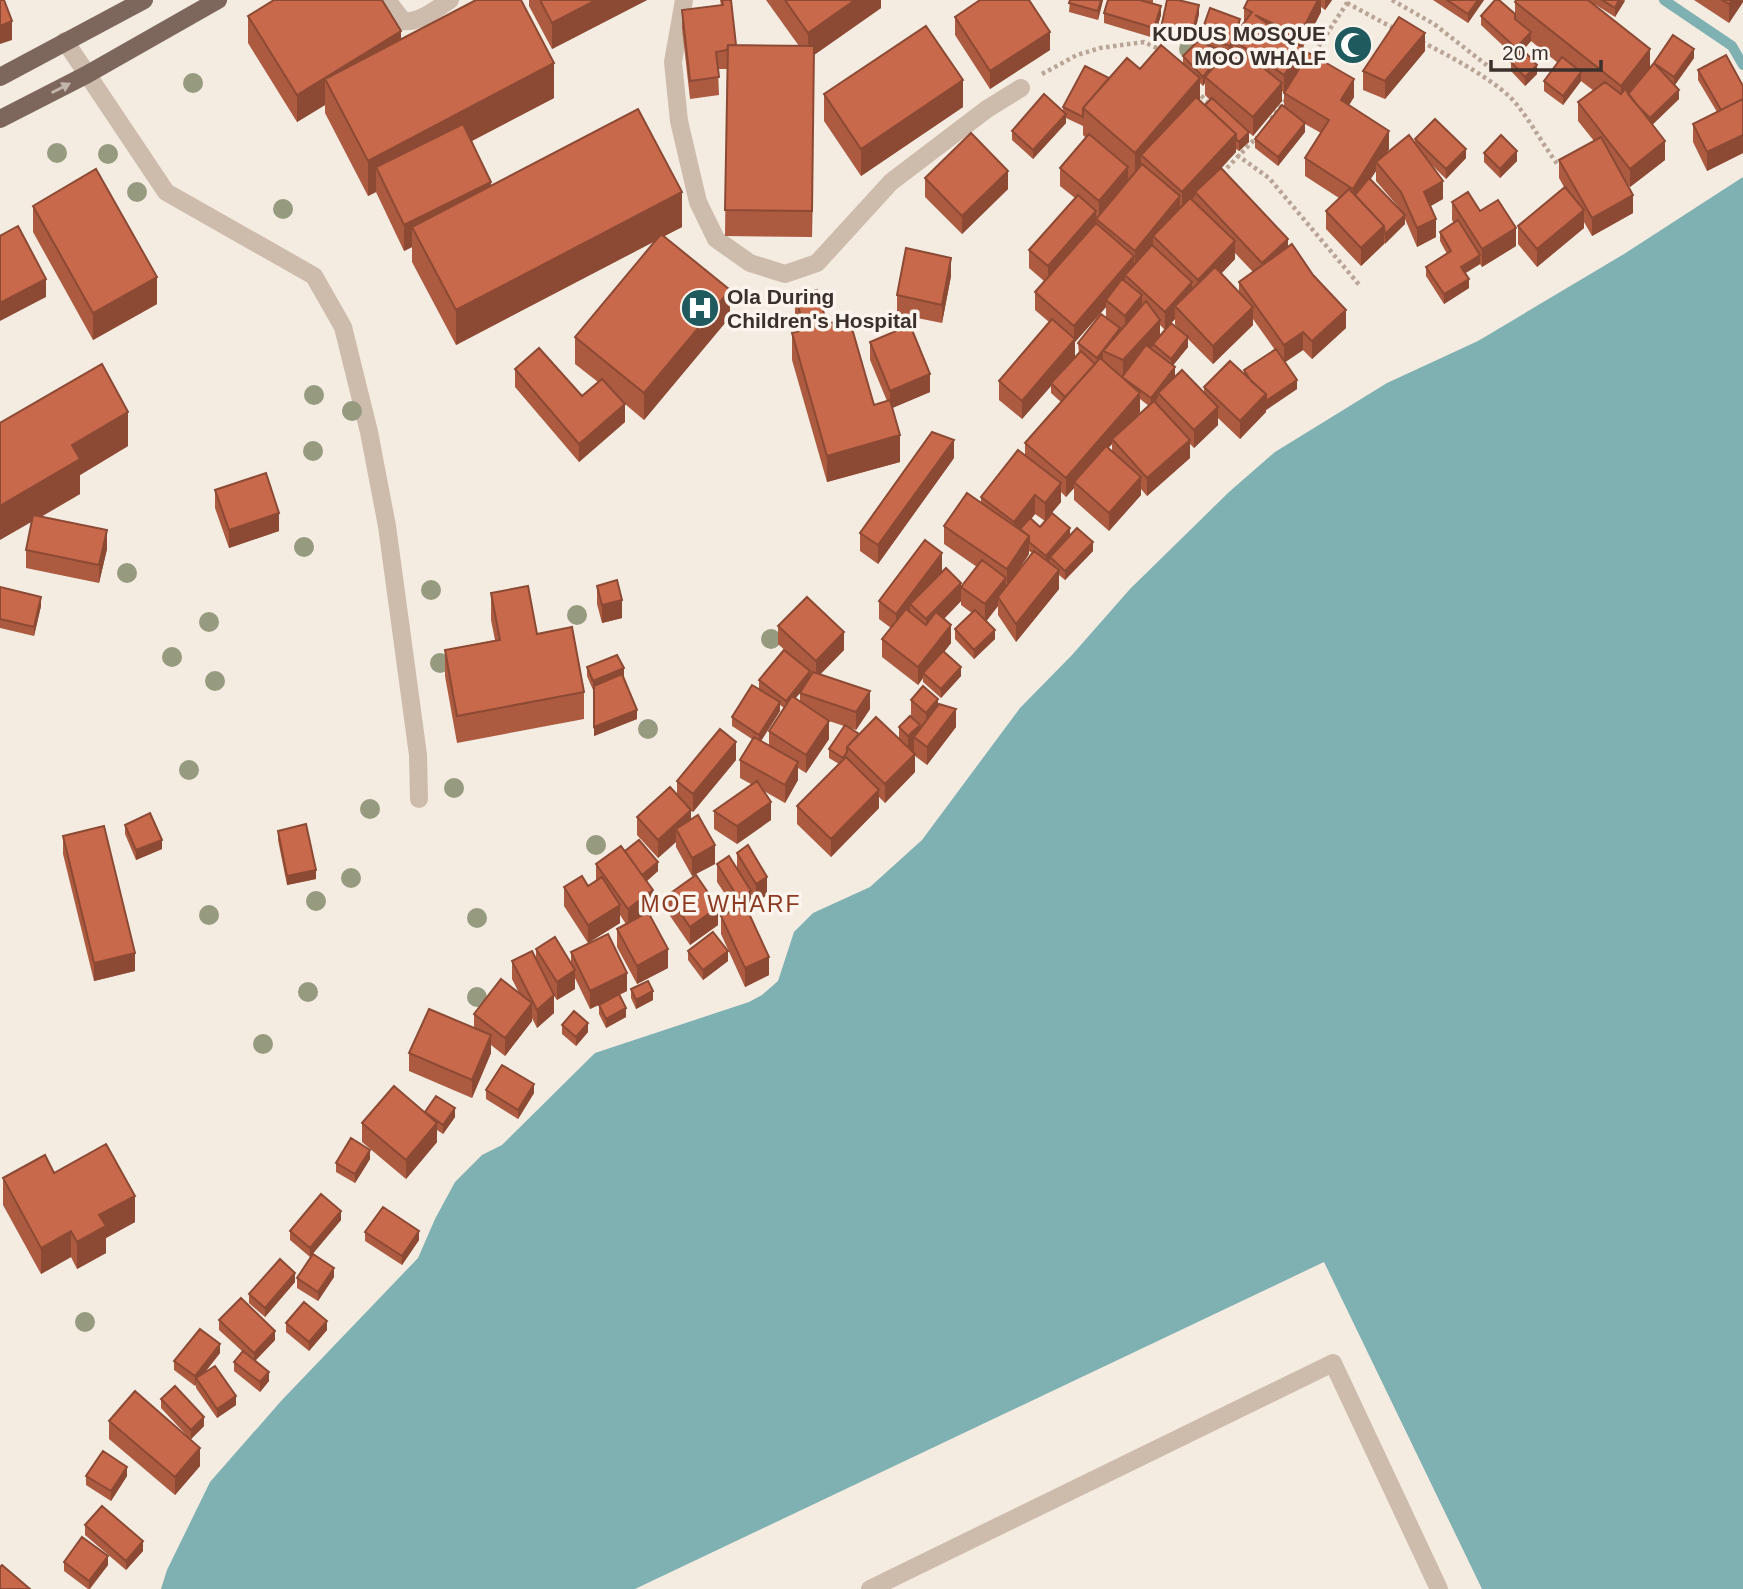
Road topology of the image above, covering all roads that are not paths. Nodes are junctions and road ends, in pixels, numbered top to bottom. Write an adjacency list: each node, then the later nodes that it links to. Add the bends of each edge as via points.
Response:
1 (144, 0): 6 (main road)
2 (218, 0): 7 (main road)
3 (387, 0): 4 (lane, via 403,21 410,22)
4 (450, 0)
5 (684, 0): 9 (lane, via 673,62 679,121 698,202 716,239 750,263 785,274 817,263 891,182)
6 (65, 41): 7 (lane); 8 (main road)
7 (86, 75): 10 (main road, one-way to 7); 11 (lane, via 166,192 314,276 343,327 387,526 418,755)
8 (0, 77)
9 (1021, 88)
10 (0, 119)
11 (419, 799)
12 (870, 1589): 13 (lane, via 1333,1363)
13 (1439, 1589)

